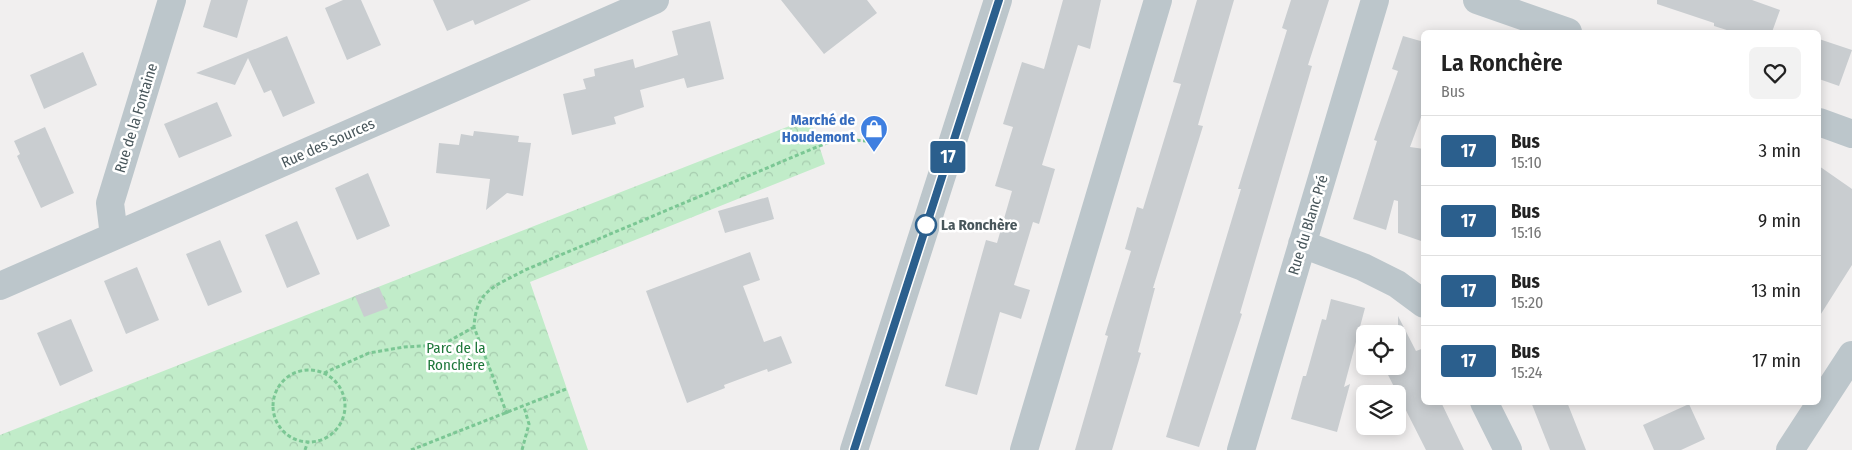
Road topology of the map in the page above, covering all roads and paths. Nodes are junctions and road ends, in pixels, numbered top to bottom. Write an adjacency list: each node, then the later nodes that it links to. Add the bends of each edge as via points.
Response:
1 (172, 0): 11 (street, Rue de la Fontaine, via 110,203)
2 (655, 0): 11 (street, Rue des Sources)
3 (998, 0): 28 (street)
4 (1158, 0): 29 (street)
5 (1375, 0): 12 (street, Rue du Blanc Pré)
6 (1477, 0): 7 (street)
7 (1562, 30)
8 (1821, 123): 9 (street)
9 (1852, 134)
10 (866, 141): 15 (path, via 839,139 819,146 525,270 484,292 474,313)
11 (114, 236): 13 (street, Rue des Sources)
12 (1302, 244): 14 (street, via 1364,267 1397,284); 30 (street, Rue du Blanc Pré)
13 (0, 286)
14 (1421, 302)
15 (474, 327): 17 (path, via 442,345 369,353); 23 (path)
16 (1852, 354): 19 (street)
17 (324, 373): 24 (path, via 341,390 343,414 339,425 330,434); 24 (path, via 310,369 291,375 275,392 274,415 278,425 294,438)
18 (566, 389): 22 (path)
19 (1821, 402)
20 (1486, 405): 31 (street)
21 (1819, 405): 32 (street)
22 (524, 407): 23 (path); 27 (path, via 529,424)
23 (507, 414): 26 (path)
24 (308, 441): 25 (path)
25 (305, 450)
26 (411, 450)
27 (522, 450)
28 (854, 450)
29 (1024, 450)
30 (1241, 450)
31 (1508, 450)
32 (1790, 450)

